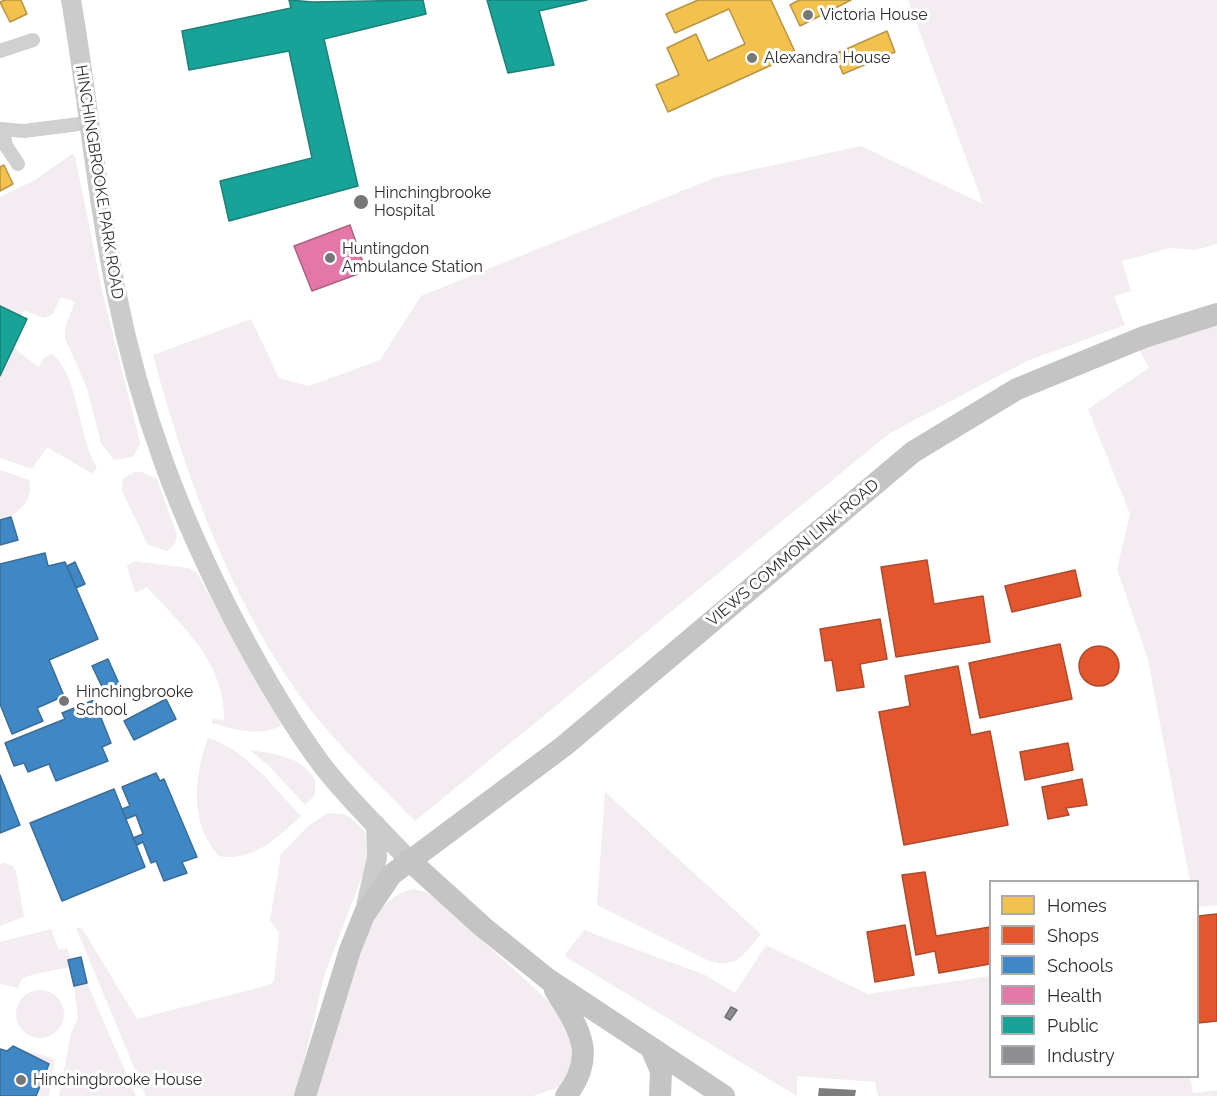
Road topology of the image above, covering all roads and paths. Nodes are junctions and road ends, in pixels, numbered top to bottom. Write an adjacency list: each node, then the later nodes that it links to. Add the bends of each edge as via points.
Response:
1 (71, 0): 4 (street, HINCHINGBROOKE PARK ROAD)
2 (33, 40): 3 (street)
3 (0, 51)
4 (87, 123): 5 (street, via 24,131); 8 (street, HINCHINGBROOKE PARK ROAD, via 114,282 136,378 184,520 267,682 323,765)
5 (1, 129): 6 (street)
6 (18, 164)
7 (1217, 314): 9 (main road, VIEWS COMMON LINK ROAD, via 1144,337 1017,389 913,452 564,746)
8 (376, 825): 9 (street, HINCHINGBROOKE PARK ROAD); 10 (street, via 377,857)
9 (409, 860): 10 (main road, via 390,875); 11 (main road, HINCHINGBROOKE PARK ROAD)
10 (364, 915): 13 (main road)
11 (549, 981): 12 (main road); 14 (main road, via 584,1045 580,1073)
12 (652, 1050): 15 (main road, via 661,1071); 16 (main road)
13 (305, 1096)
14 (566, 1096)
15 (660, 1096)
16 (724, 1096)

